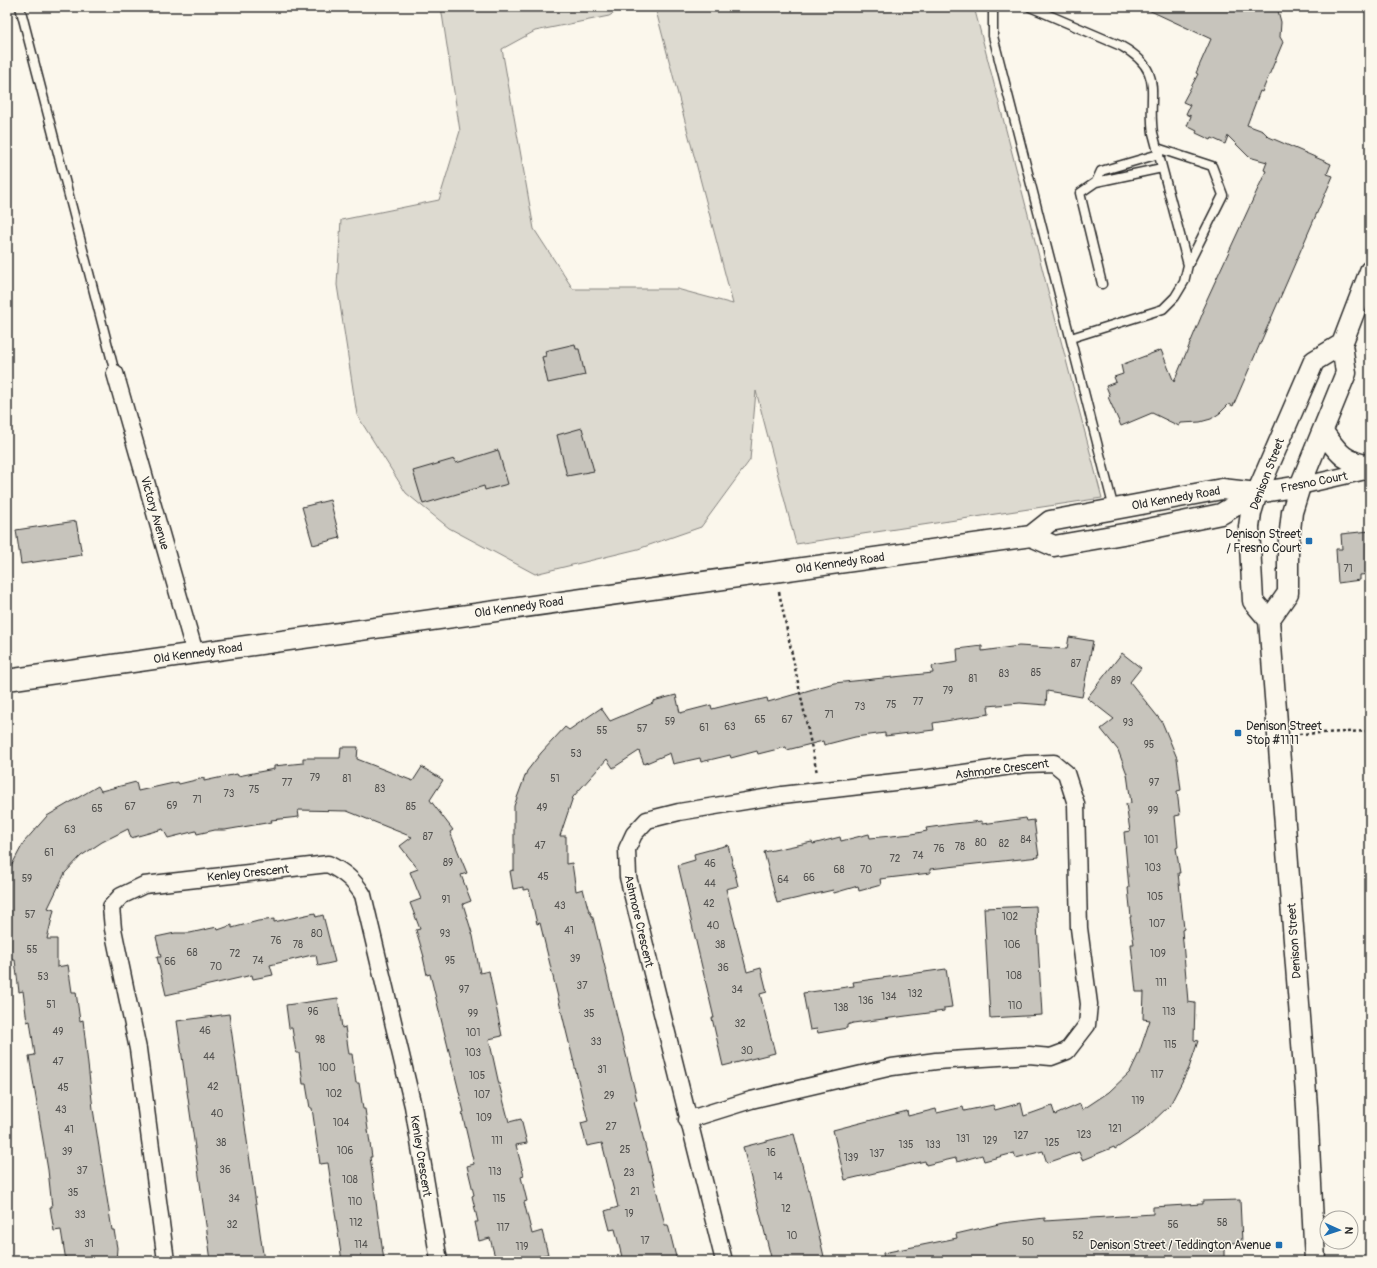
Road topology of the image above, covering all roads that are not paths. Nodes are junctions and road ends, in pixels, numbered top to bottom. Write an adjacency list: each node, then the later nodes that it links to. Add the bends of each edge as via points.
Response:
1 (20, 7): 12 (lane)
2 (993, 7): 10 (lane, via 993,36)
3 (1030, 7): 4 (lane, via 1121,46 1143,63 1150,75 1153,89 1151,118)
4 (1158, 151): 5 (lane); 6 (lane, via 1101,171); 7 (lane, via 1212,166 1223,195)
5 (1162, 168): 6 (lane); 7 (lane)
6 (1096, 182): 9 (lane, via 1080,192)
7 (1188, 265): 10 (lane, via 1184,282 1175,297 1163,309)
8 (1370, 271): 11 (street)
9 (1102, 284)
10 (1071, 338): 18 (lane)
11 (1342, 344): 13 (street, via 1346,373); 17 (street, Denison Street, via 1314,361)
12 (115, 373): 21 (street, Victory Avenue)
13 (1323, 432): 14 (street, via 1341,455 1352,463); 16 (street)
14 (1370, 466)
15 (1370, 470): 16 (street, Fresno Court)
16 (1300, 486): 17 (street, Fresno Court); 20 (street, via 1289,530 1288,593)
17 (1257, 493): 18 (street, Old Kennedy Road, via 1222,488); 19 (street, Old Kennedy Road, via 1221,514 1129,533 1054,546); 20 (street, Denison Street, via 1249,527 1253,601)
18 (1114, 509): 19 (street, Old Kennedy Road, via 1050,520)
19 (1031, 536): 21 (street, Old Kennedy Road)
20 (1269, 620): 27 (street, Denison Street, via 1307,1107)
21 (195, 653): 22 (street, Old Kennedy Road)
22 (7, 680)
23 (687, 1120): 23 (street, Ashmore Crescent, via 750,1100 892,1067 936,1060 1030,1055 1051,1057 1067,1052 1087,1025 1089,1004 1079,928 1076,804 1066,773 1054,762 1026,764 821,791 679,812 647,820 634,834 627,849 628,877); 26 (street, Ashmore Crescent)
24 (166, 1261): 25 (street, Kenley Crescent, via 138,1049 113,929 111,907 121,896 144,885 328,864 355,882 363,895 413,1106)
25 (439, 1261)
26 (724, 1261)
27 (1315, 1261)

